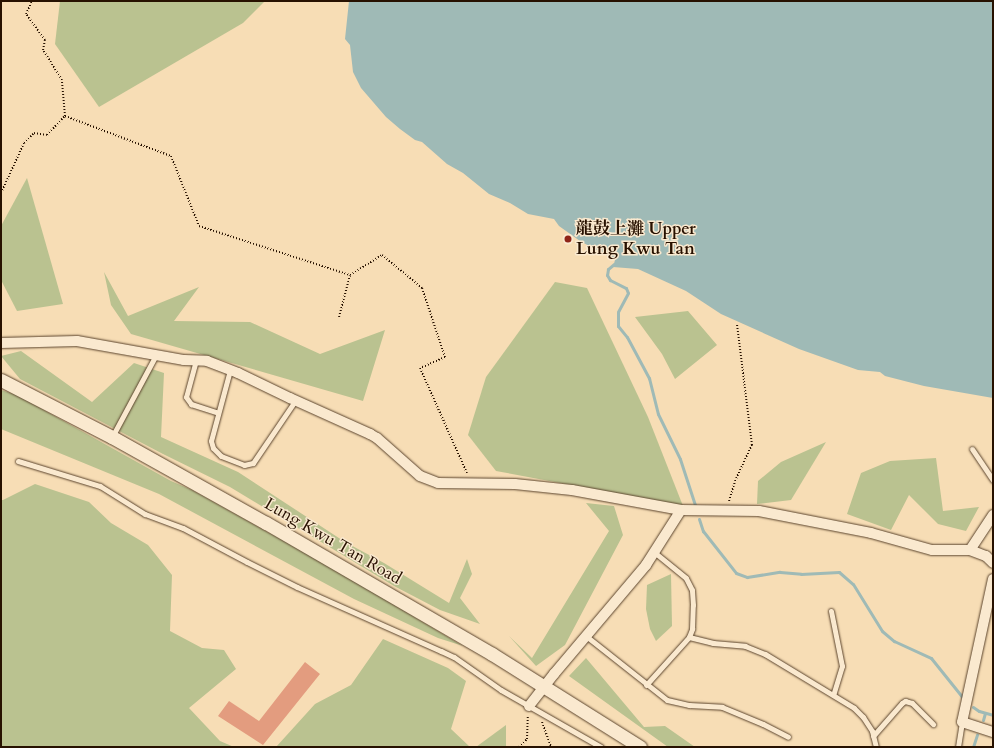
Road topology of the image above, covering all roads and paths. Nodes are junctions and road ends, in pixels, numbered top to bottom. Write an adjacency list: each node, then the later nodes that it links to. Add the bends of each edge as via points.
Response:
1 (32, 1): 2 (path, via 26,14 45,40 43,50 62,80)
2 (65, 116): 3 (path, via 47,135 34,133 24,143); 4 (path, via 171,156 199,226)
3 (1, 193)
4 (350, 275): 5 (path); 17 (path, via 382,255 422,288 445,357 420,368)
5 (338, 317)
6 (737, 324): 20 (path, via 752,445 735,482)
7 (1, 343): 8 (street, via 77,341)
8 (156, 355): 9 (street); 14 (lane)
9 (196, 360): 10 (street, via 207,361); 13 (lane, via 186,397 191,404)
10 (230, 370): 12 (street); 13 (lane)
11 (1, 380): 14 (street, Lung Kwu Tan Road)
12 (295, 401): 13 (lane, via 256,461 248,465 221,456 213,448 211,440); 19 (street, via 377,438 420,476 433,482 515,484 572,490)
13 (218, 413)
14 (112, 437): 29 (street, Lung Kwu Tan Road, via 273,527)
15 (972, 449): 18 (lane)
16 (18, 461): 32 (lane, via 100,486 146,514 183,528 291,584 454,657)
17 (467, 473)
18 (993, 480)
19 (681, 510): 20 (street); 23 (street)
20 (727, 511): 22 (street, via 759,510 871,533 932,550)
21 (993, 515): 22 (street)
22 (970, 550): 24 (street, via 986,556)
23 (654, 552): 27 (street); 28 (lane, via 686,578 692,590 692,629)
24 (993, 563)
25 (993, 578): 34 (street)
26 (831, 611): 31 (lane, via 842,666)
27 (586, 636): 29 (street); 30 (lane)
28 (689, 637): 30 (lane); 31 (lane, via 713,643 745,646 765,654)
29 (544, 685): 32 (street); 42 (street, Lung Kwu Tan Road)
30 (646, 685): 38 (lane, via 667,700 689,705 722,707)
31 (833, 695): 37 (lane, via 863,717)
32 (529, 706): 33 (lane); 39 (path, via 527,739)
33 (540, 712): 40 (path); 41 (lane)
34 (962, 722): 36 (street); 44 (lane)
35 (933, 724): 37 (lane, via 912,703 905,701)
36 (993, 732)
37 (873, 736): 43 (lane)
38 (788, 737)
39 (520, 747)
40 (551, 747)
41 (601, 747)
42 (640, 747)
43 (876, 747)
44 (958, 747)

